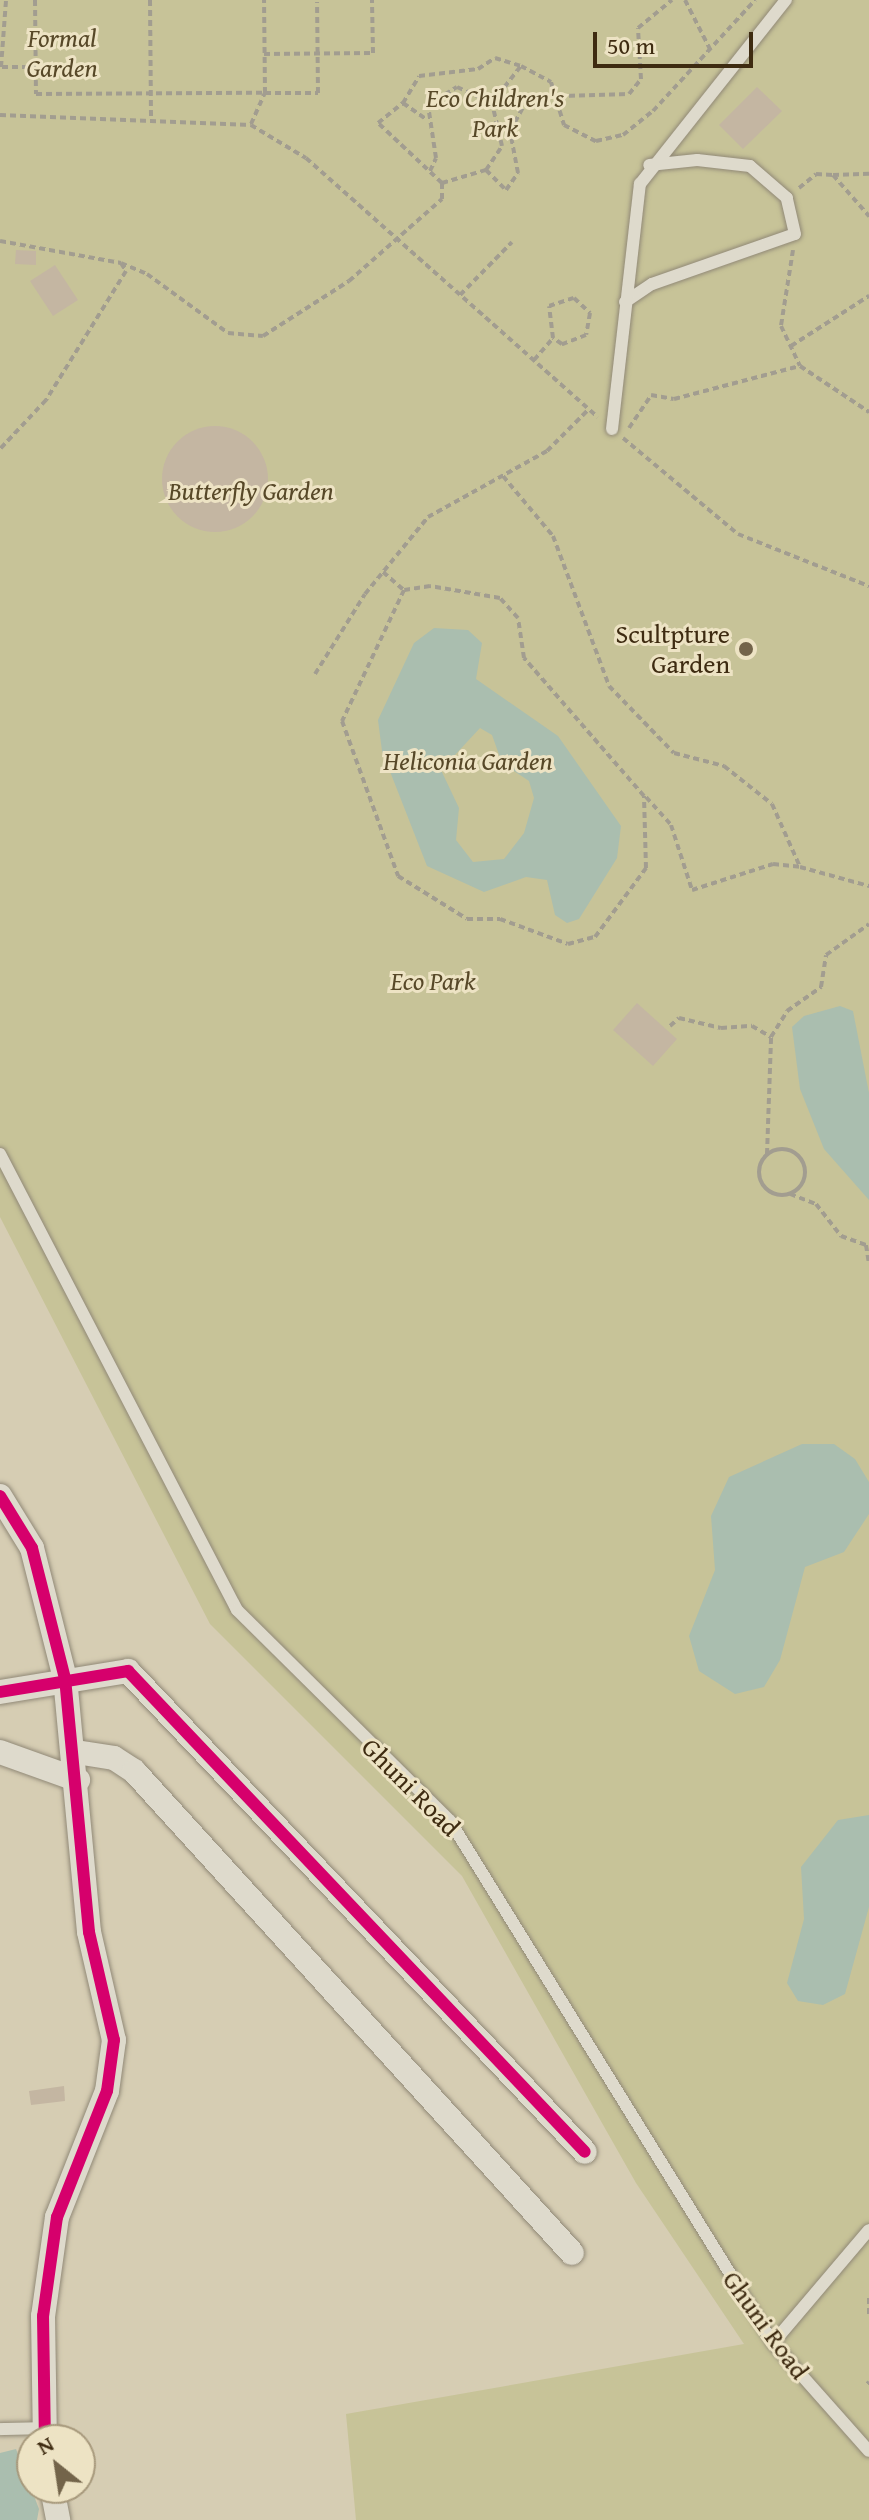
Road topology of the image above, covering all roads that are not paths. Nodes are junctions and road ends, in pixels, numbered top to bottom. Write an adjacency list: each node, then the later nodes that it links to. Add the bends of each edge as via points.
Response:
1 (786, 0): 2 (lane)
2 (649, 165): 3 (lane, via 634,206); 3 (lane, via 697,160 750,166 787,198 795,234 652,284)
3 (625, 302): 4 (lane)
4 (617, 434)
5 (0, 1154): 15 (lane, Ghuni Road, via 237,1610 467,1844)
6 (0, 1496): 7 (street, via 36,1559)
7 (65, 1681): 8 (street); 9 (street); 12 (street, via 118,1669 143,1684)
8 (0, 1692)
9 (75, 1746): 11 (street); 14 (street, via 114,1758 134,1771)
10 (0, 1752): 11 (street)
11 (78, 1780): 16 (street, via 89,1932 114,2040 107,2091 57,2217 43,2316)
12 (585, 2152)
13 (869, 2230): 15 (lane)
14 (572, 2253)
15 (773, 2343): 17 (lane, Ghuni Road)
16 (44, 2424)
17 (869, 2451)

